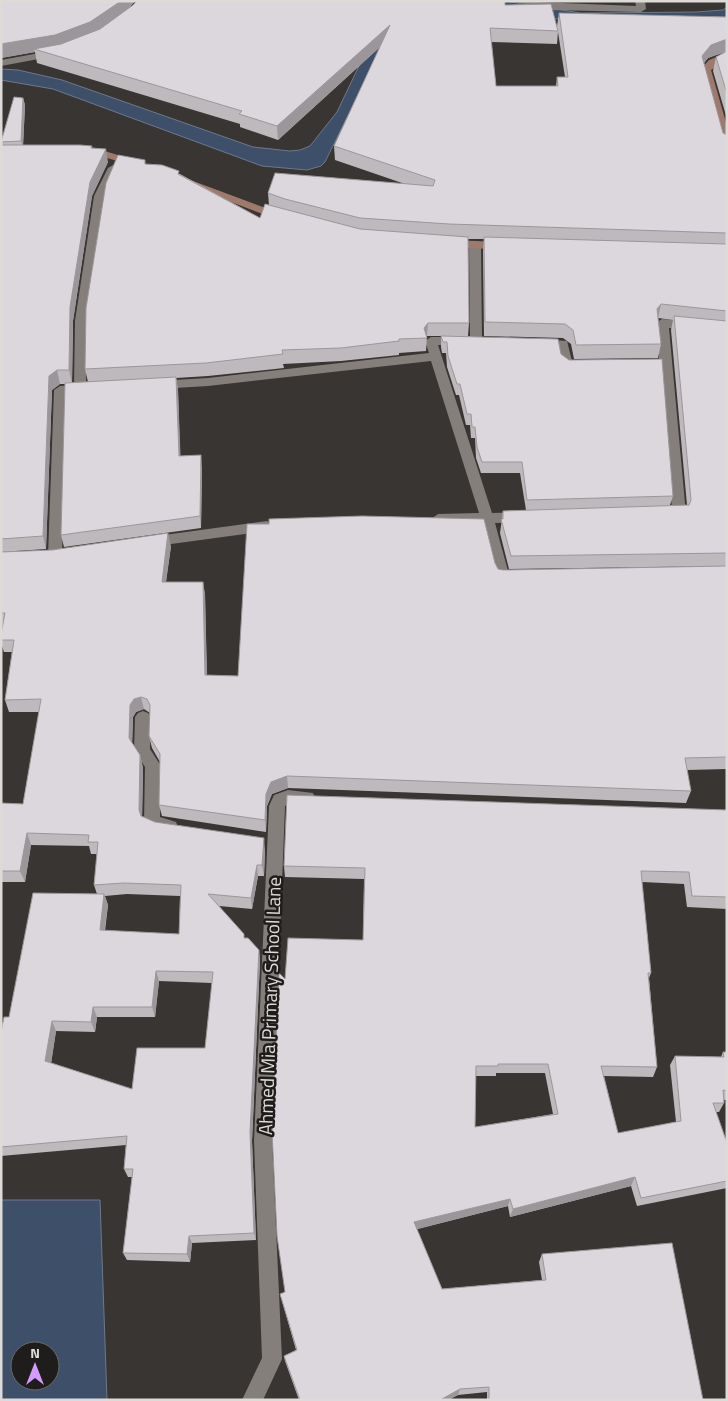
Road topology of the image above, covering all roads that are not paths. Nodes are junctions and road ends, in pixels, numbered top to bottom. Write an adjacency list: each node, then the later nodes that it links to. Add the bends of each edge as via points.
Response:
1 (517, 1): 2 (street, via 550,7 641,9)
2 (640, 1)
3 (68, 50): 5 (street)
4 (727, 56): 6 (street, via 706,69)
5 (1, 63)
6 (727, 146)
7 (74, 150): 8 (street, via 92,149)
8 (118, 158): 9 (street); 21 (street, via 100,196 81,322)
9 (146, 167)
10 (173, 177): 11 (street)
11 (290, 220)
12 (438, 243): 13 (street)
13 (475, 245): 14 (street); 17 (street, via 481,342 431,341)
14 (515, 246)
15 (727, 328): 22 (street, via 662,323 663,364 679,514)
16 (524, 343): 18 (street, via 563,344 567,365)
17 (435, 356): 19 (street); 24 (street)
18 (594, 365)
19 (149, 386)
20 (100, 388): 21 (street)
21 (80, 389): 28 (street, via 60,390 59,555)
22 (651, 514)
23 (535, 517): 24 (street)
24 (487, 518): 25 (street); 29 (street, via 502,576)
25 (419, 519)
26 (283, 524): 27 (street)
27 (131, 545)
28 (37, 558)
29 (532, 576)
30 (143, 717): 32 (street, via 142,750 153,766 152,822)
31 (318, 798): 34 (street, Ahmed Mia Primary School Lane, via 288,797 280,800)
32 (187, 829)
33 (256, 839): 34 (street)
34 (276, 842): 35 (street, Ahmed Mia Primary School Lane, via 263,1141 272,1359)
35 (252, 1400)

